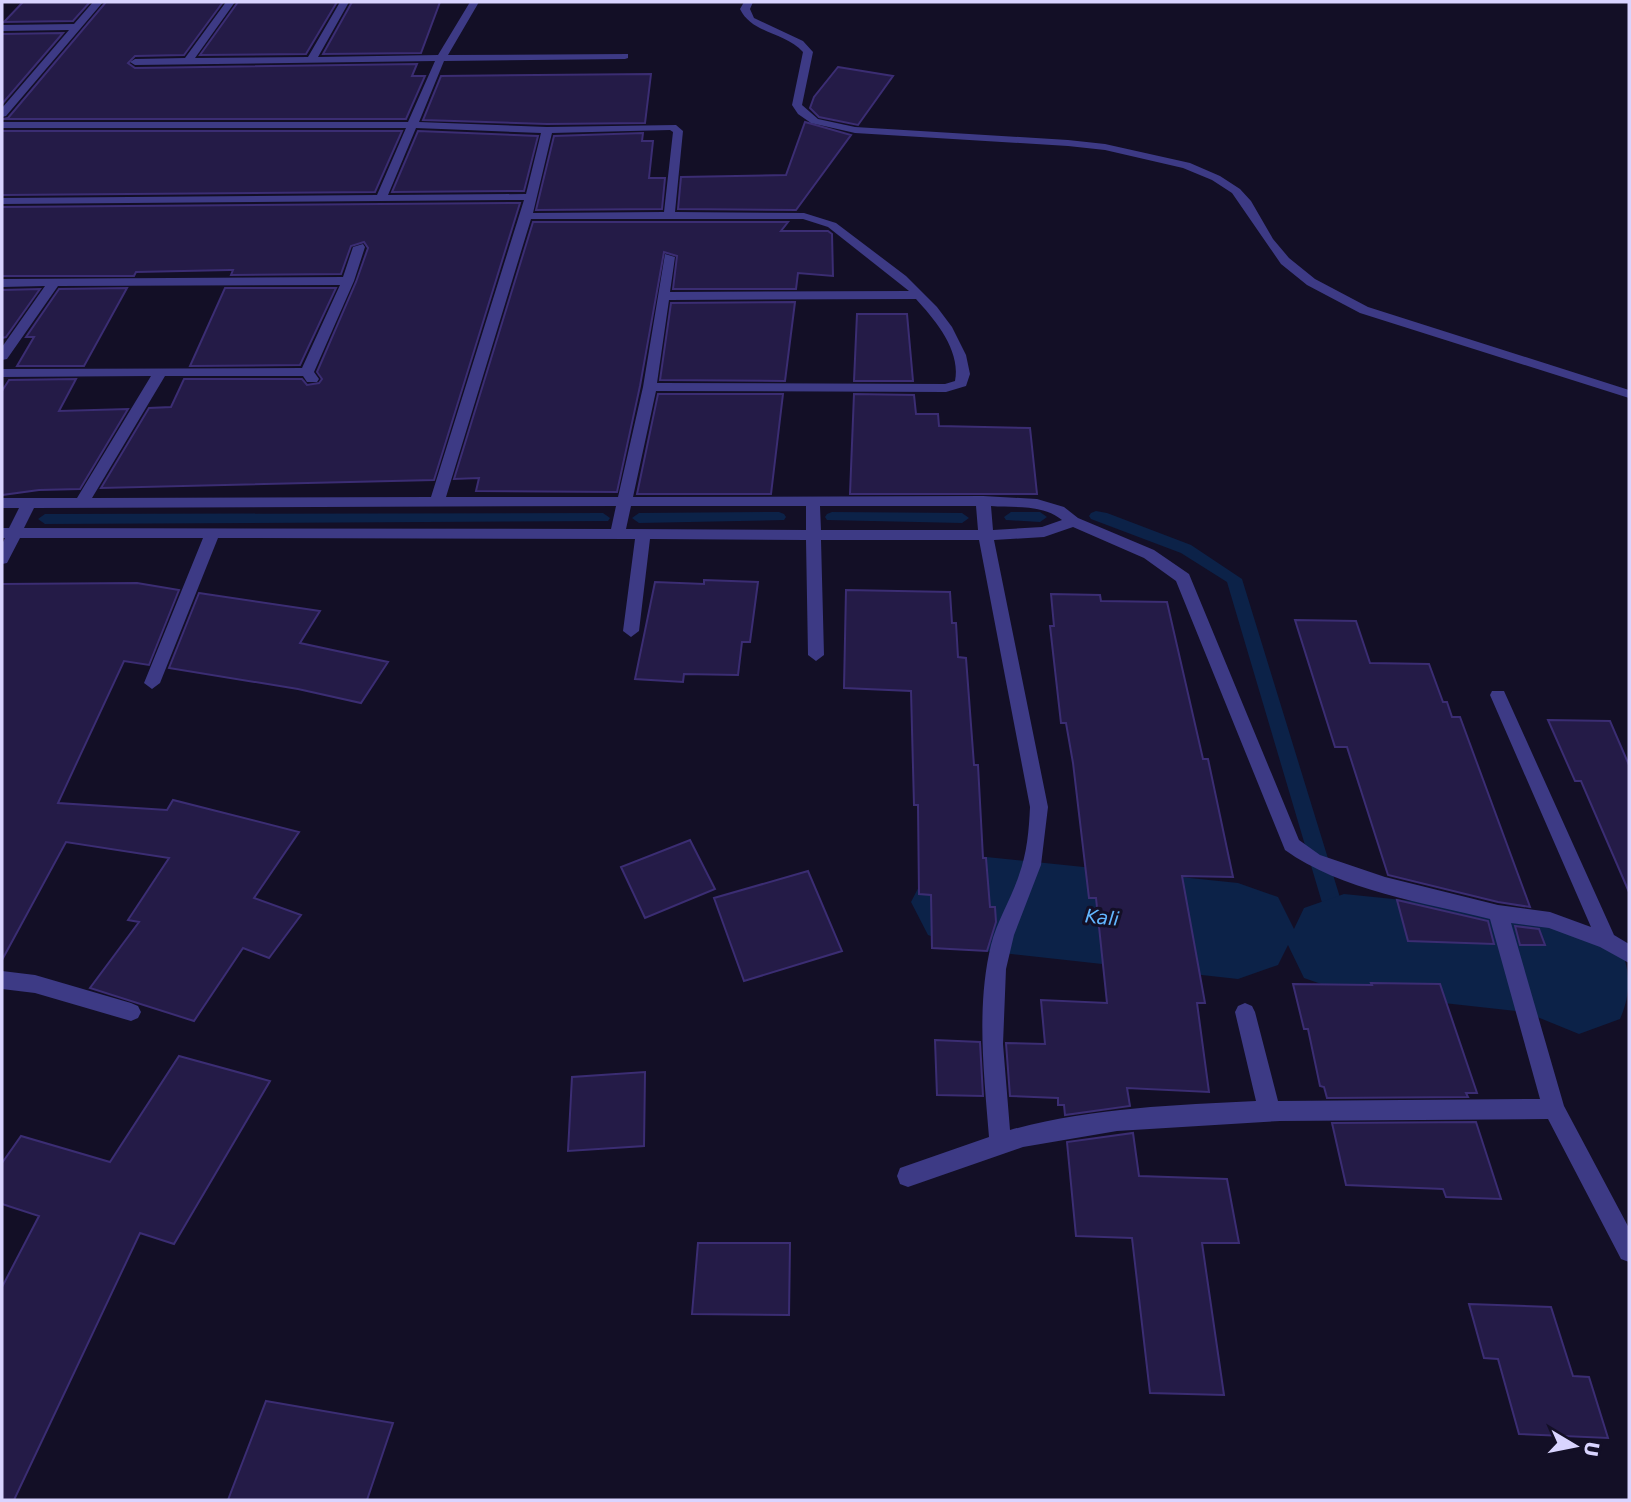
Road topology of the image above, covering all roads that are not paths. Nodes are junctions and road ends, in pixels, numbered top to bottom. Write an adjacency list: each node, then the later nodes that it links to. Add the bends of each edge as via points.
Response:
1 (97, 2): 6 (street)
2 (230, 2): 11 (street)
3 (344, 2): 12 (street)
4 (474, 2): 9 (street)
5 (748, 2): 33 (street, via 745,9 750,20 800,43 808,52 797,105 803,116 855,130 1068,143 1186,165 1236,191 1284,261 1311,282 1353,304)
6 (77, 27): 7 (street); 13 (street)
7 (2, 28)
8 (625, 56): 9 (street)
9 (440, 60): 12 (street); 14 (street)
10 (135, 61): 11 (street)
11 (188, 61): 12 (street)
12 (311, 61)
13 (2, 114)
14 (410, 124): 15 (street); 16 (street); 18 (street)
15 (2, 125)
16 (547, 130): 17 (street); 21 (street, via 676,128)
17 (530, 197): 18 (street); 20 (street)
18 (381, 198): 19 (street)
19 (2, 201)
20 (526, 216): 21 (street); 37 (street)
21 (668, 216): 27 (street, via 817,219 832,225)
22 (359, 247): 24 (street)
23 (669, 257): 28 (street)
24 (348, 281): 26 (street); 31 (street, via 310,376)
25 (2, 283): 26 (street)
26 (54, 283): 29 (street)
27 (920, 295): 28 (street); 32 (street, via 947,328 961,358 964,376 955,387)
28 (664, 296): 32 (street)
29 (2, 356)
30 (2, 373): 31 (street)
31 (160, 373): 36 (street)
32 (650, 387): 38 (street)
33 (1629, 394)
34 (813, 501): 35 (street); 38 (street); 45 (street)
35 (983, 501): 41 (street, via 1037,504 1059,510); 47 (street)
36 (82, 502): 37 (street); 40 (street)
37 (436, 502): 38 (street)
38 (623, 502): 46 (street)
39 (2, 503): 40 (street)
40 (29, 503): 43 (street)
41 (1073, 521): 47 (street, via 1044,533); 53 (street, via 1149,554 1183,578 1292,845 1313,860 1385,885)
42 (213, 532): 43 (street); 46 (street); 51 (street)
43 (9, 533): 48 (street)
44 (643, 534): 45 (street); 46 (street); 49 (street)
45 (816, 534): 47 (street); 50 (street)
46 (617, 535)
47 (986, 535): 61 (street, via 1039,807 1032,864 1007,924 994,994)
48 (2, 559)
49 (631, 631)
50 (816, 655)
51 (152, 683)
52 (1498, 695): 54 (street)
53 (1498, 913): 54 (street, via 1550,920); 59 (street)
54 (1607, 941): 55 (street)
55 (1629, 954)
56 (2, 980): 57 (street, via 22,980)
57 (131, 1012)
58 (1245, 1013): 60 (street)
59 (1554, 1108): 60 (street); 63 (street)
60 (1269, 1109): 61 (street, via 1097,1121)
61 (1000, 1143): 62 (street)
62 (908, 1176)
63 (1629, 1251)

